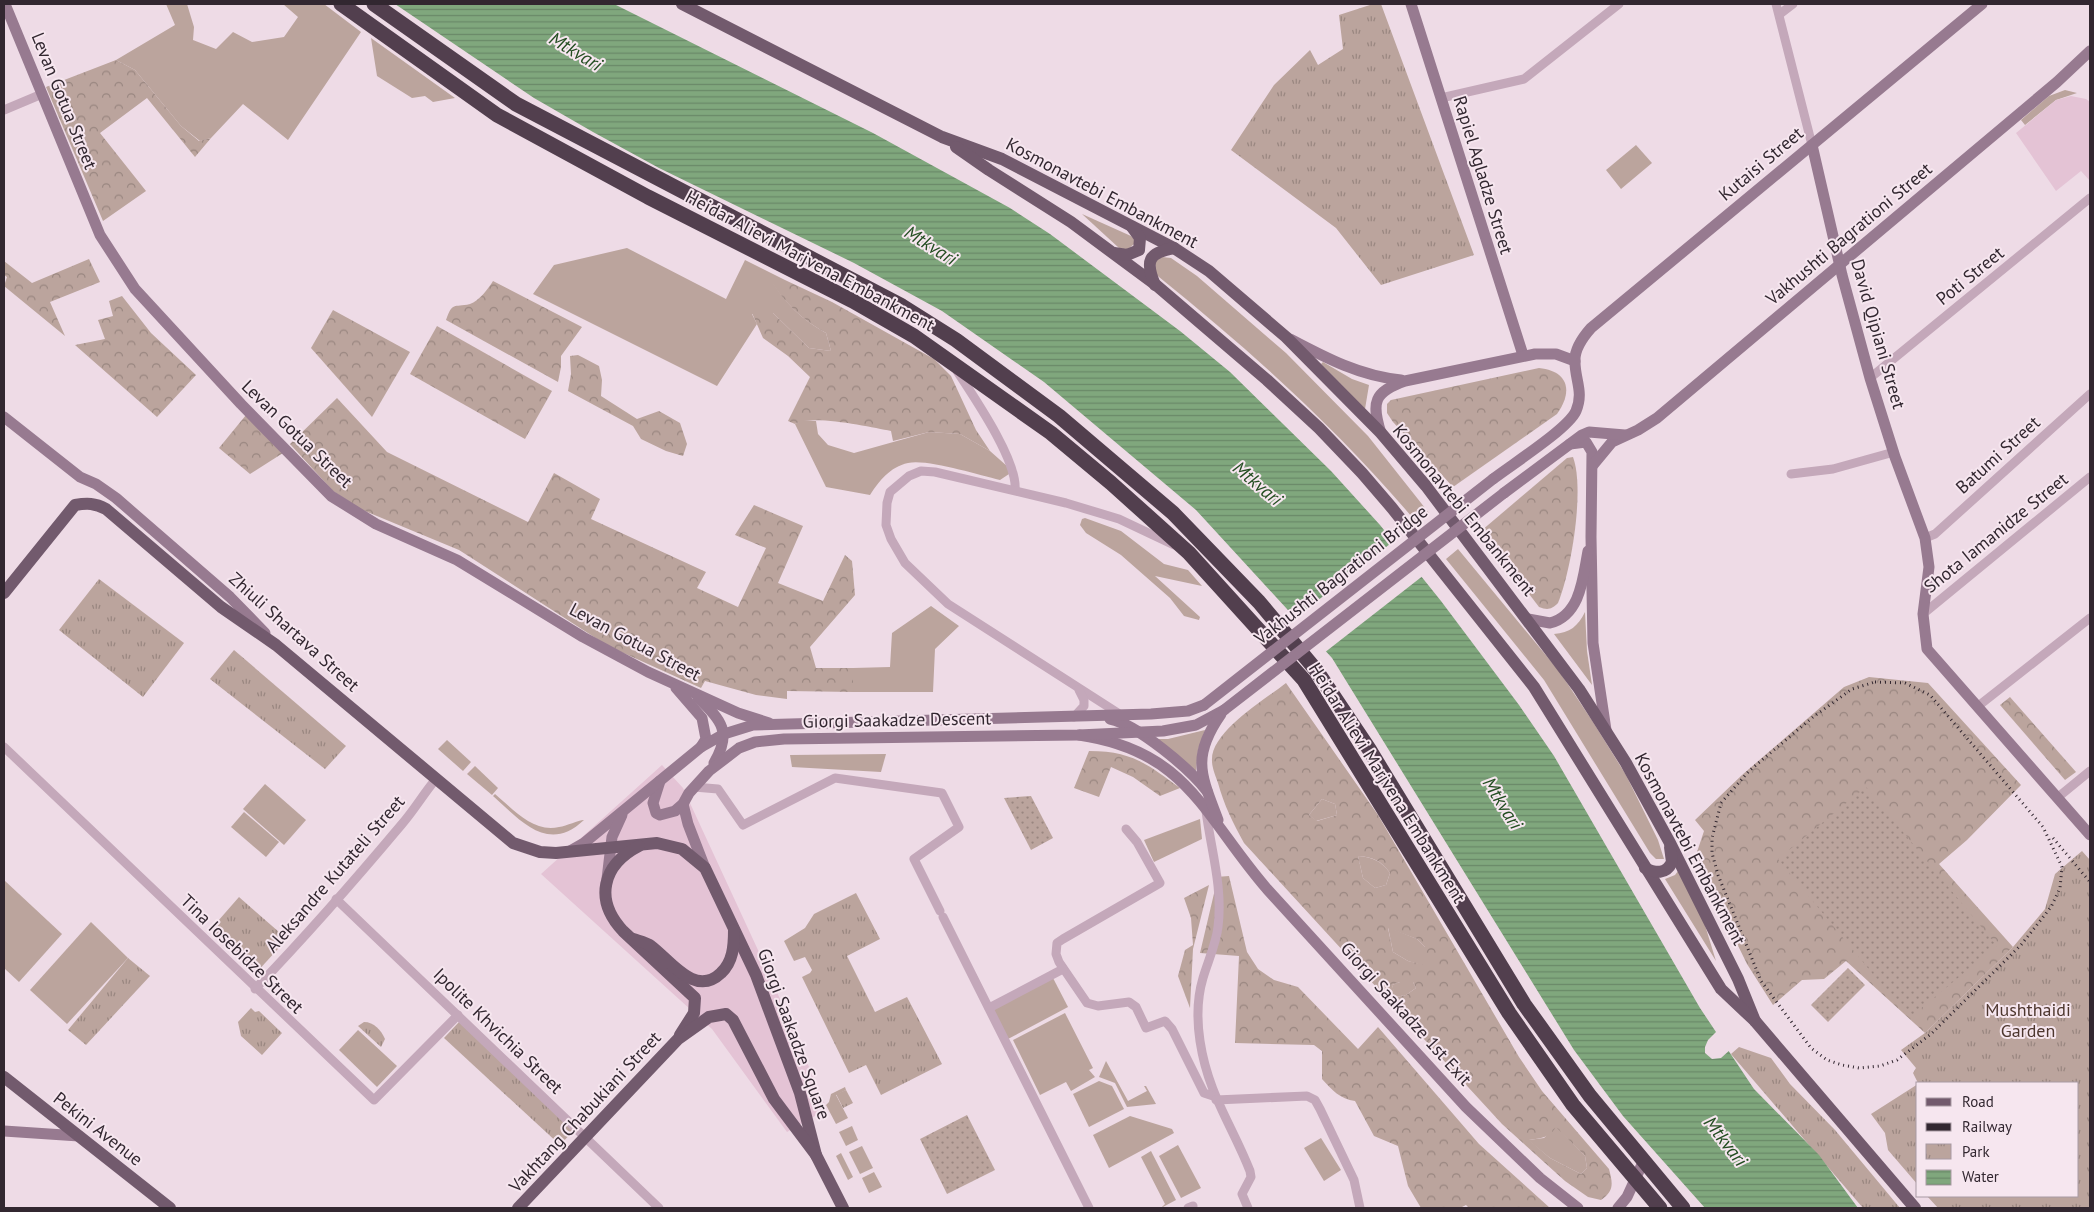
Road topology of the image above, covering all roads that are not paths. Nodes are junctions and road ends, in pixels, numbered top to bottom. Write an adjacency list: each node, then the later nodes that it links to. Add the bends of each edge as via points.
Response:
1 (5, 4): 12 (main road, Levan Gotua Street)
2 (341, 4): 25 (highway, Heidar Alievi Marjvena Embankment, via 497,115 648,197 853,301)
3 (374, 4): 99 (highway, Heidar Alievi Marjvena Embankment, via 516,104 910,311 956,340 1059,416 1173,513 1259,602 1316,670 1399,797 1524,1004 1590,1096)
4 (682, 4): 15 (main road, Kosmonavtebi Embankment)
5 (1412, 4): 13 (main road, Rapiel Agladze Street)
6 (1619, 4): 13 (street, via 1531,74 1511,83)
7 (1776, 4): 10 (street, David Qipiani Street)
8 (1793, 4): 10 (street)
9 (1982, 4): 16 (main road, Kutaisi Street)
10 (1780, 14): 16 (street, David Qipiani Street)
11 (2090, 51): 21 (main road, Vakhushti Bagrationi Street)
12 (42, 94): 14 (street); 47 (main road, Levan Gotua Street, via 100,235 135,289 331,496 376,524 457,560 583,637)
13 (1441, 98): 24 (main road, Rapiel Agladze Street)
14 (4, 110)
15 (942, 137): 18 (main road, Kosmonavtebi Embankment, via 1002,159); 20 (main road, Kosmonavtebi Embankment)
16 (1812, 145): 21 (main road, David Qipiani Street); 26 (main road, Kutaisi Street, via 1591,328)
17 (2090, 198): 27 (street, Poti Street)
18 (1131, 226): 19 (main road, Kosmonavtebi Embankment); 20 (main road, via 1140,238 1139,250 1127,255)
19 (1174, 248): 22 (main road, via 1155,253 1149,262); 23 (main road, Kosmonavtebi Embankment, via 1208,271)
20 (1114, 253): 22 (main road, Kosmonavtebi Embankment)
21 (1840, 265): 27 (main road, David Qipiani Street); 32 (main road, Vakhushti Bagrationi Street, via 1657,418)
22 (1156, 285): 82 (main road, Kosmonavtebi Embankment, via 1319,428 1392,508 1534,687)
23 (1286, 337): 28 (main road, via 1356,371); 31 (main road, Kosmonavtebi Embankment)
24 (1523, 356): 26 (main road, via 1556,354); 28 (main road)
25 (950, 359): 38 (street, via 976,399 1013,469); 41 (highway, Heidar Alievi Marjvena Embankment, via 1051,433)
26 (1574, 361): 50 (main road, Vakhushti Bagrationi Bridge, bridge, via 1580,388 1571,419)
27 (1870, 378): 34 (main road, David Qipiani Street)
28 (1405, 381): 31 (main road, via 1388,387 1377,399 1375,413)
29 (2090, 394): 40 (street, Batumi Street, via 1935,534)
30 (4, 417): 46 (main road, Zhiuli Shartava Street, via 80,477 116,498 230,597)
31 (1381, 433): 45 (main road, Kosmonavtebi Embankment)
32 (1625, 435): 33 (main road, via 1589,432); 35 (main road, Vakhushti Bagrationi Street, via 1612,442)
33 (1570, 444): 35 (main road, via 1586,442 1592,452); 52 (main road, Vakhushti Bagrationi Bridge, bridge)
34 (1894, 452): 36 (street, via 1833,468); 40 (main road, David Qipiani Street)
35 (1593, 464): 39 (main road)
36 (1791, 474)
37 (2090, 477): 43 (street, Shota Iamanidze Street)
38 (1015, 490): 41 (street, via 1119,519); 48 (street, via 921,471 909,476 890,492 886,525 905,563 948,604)
39 (1591, 537): 45 (main road, via 1573,606 1556,622); 58 (main road, via 1595,662)
40 (1925, 538): 43 (main road, David Qipiani Street, via 1930,567)
41 (1190, 553): 100 (highway, Heidar Alievi Marjvena Embankment, via 1304,680 1509,1013 1573,1105)
42 (4, 593): 46 (main road, via 75,505 91,503 106,509 221,606)
43 (1923, 614): 51 (main road, David Qipiani Street, via 1927,649)
44 (2090, 618): 51 (street)
45 (1528, 619): 58 (main road, Kosmonavtebi Embankment)
46 (276, 645): 66 (main road, Zhiuli Shartava Street)
47 (674, 685): 49 (main road, Levan Gotua Street); 63 (main road, via 702,718 706,739)
48 (1077, 688): 53 (street); 54 (street, via 1085,703)
49 (693, 693): 57 (main road, Levan Gotua Street); 60 (main road, via 715,715)
50 (1204, 705): 53 (main road, Giorgi Saakadze Descent, via 1178,713)
51 (1977, 707): 70 (main road, David Qipiani Street)
52 (1224, 710): 56 (main road, Giorgi Saakadze 1st Exit)
53 (1121, 715): 55 (main road, Giorgi Saakadze Descent)
54 (1074, 716): 55 (main road, Giorgi Saakadze Descent); 57 (main road, Giorgi Saakadze Descent)
55 (1098, 716): 59 (main road, Giorgi Saakadze Descent, via 1120,721)
56 (1215, 719): 59 (main road, Giorgi Saakadze Descent, via 1176,730); 69 (main road, Giorgi Saakadze 1st Exit, via 1201,758)
57 (769, 723): 60 (main road, Giorgi Saakadze Descent, via 746,726)
58 (1606, 730): 77 (main road, Kosmonavtebi Embankment)
59 (1138, 732): 61 (main road, Giorgi Saakadze Descent); 69 (main road, Giorgi Saakadze 1st Exit, via 1190,772)
60 (724, 734): 63 (main road, Giorgi Saakadze Descent); 64 (main road, via 723,748)
61 (1080, 735): 64 (main road, Giorgi Saakadze Descent, via 763,741 739,748); 73 (main road, Giorgi Saakadze 1st Exit, via 1124,745 1157,760 1186,784)
62 (4, 747): 88 (street, Tina Iosebidze Street)
63 (700, 747): 67 (main road, Giorgi Saakadze Descent)
64 (709, 771): 68 (main road, Giorgi Saakadze Descent)
65 (2090, 771): 70 (street)
66 (436, 779): 80 (main road, Zhiuli Shartava Street, via 513,843 540,852); 84 (street, Aleksandre Kutateli Street, via 421,802)
67 (660, 781): 71 (main road, via 654,803 656,813 669,814); 72 (main road)
68 (694, 786): 71 (main road, Giorgi Saakadze Descent); 89 (street, via 718,789 742,825 835,778 942,794 959,828 914,859)
69 (1207, 791): 75 (main road, Giorgi Saakadze 1st Exit)
70 (2057, 798): 76 (main road, David Qipiani Street)
71 (683, 804): 81 (main road, Giorgi Saakadze Square)
72 (627, 807): 79 (main road, via 615,828); 80 (main road)
73 (1206, 811): 75 (main road, Giorgi Saakadze 1st Exit); 94 (street, via 1220,900 1218,928 1200,989 1198,1027)
74 (1126, 829): 87 (street, via 1160,883 1057,943 1056,954)
75 (1223, 831): 108 (main road, Giorgi Saakadze 1st Exit, via 1237,854 1267,889 1466,1107 1540,1178)
76 (2090, 835)
77 (1670, 843): 82 (main road, via 1670,867 1656,872); 91 (main road, Kosmonavtebi Embankment, via 1738,979)
78 (644, 844): 79 (main road, Giorgi Saakadze Square); 81 (main road, Giorgi Saakadze Square, via 675,846); 83 (main road, via 628,851)
79 (610, 846): 80 (main road, Giorgi Saakadze Square); 83 (main road)
80 (569, 852)
81 (705, 868): 85 (main road, Giorgi Saakadze Square)
82 (1644, 868): 91 (main road, Kosmonavtebi Embankment, via 1722,989)
83 (606, 880): 86 (main road, via 605,898 609,914)
84 (336, 899): 88 (street, Aleksandre Kutateli Street); 90 (street, Ipolite Khvichia Street)
85 (734, 925): 86 (main road, via 730,960 722,972 709,980 692,980 649,944); 98 (main road, Giorgi Saakadze Square, via 800,1093)
86 (630, 938): 92 (main road, via 695,998 694,1013)
87 (1063, 969): 89 (street); 94 (street, via 1087,1003 1098,1006 1129,1002 1136,1007 1146,1028 1165,1021 1204,1093)
88 (255, 989): 90 (street, Tina Iosebidze Street, via 374,1100)
89 (988, 1008): 105 (street)
90 (458, 1015): 97 (street, Ipolite Khvichia Street)
91 (1755, 1021): 112 (main road, Kosmonavtebi Embankment)
92 (678, 1039): 97 (main road, Vakhtang Chabukiani Street); 98 (main road, Giorgi Saakadze Square, via 710,1017 718,1014 730,1016 774,1099)
93 (4, 1077): 96 (main road, Pekini Avenue)
94 (1214, 1098): 106 (street, via 1250,1171 1251,1177 1242,1194); 107 (street, via 1307,1096 1315,1100 1354,1180)
95 (4, 1131): 96 (main road)
96 (79, 1136): 101 (main road, Pekini Avenue)
97 (585, 1137): 102 (main road, Vakhtang Chabukiani Street); 103 (street, Ipolite Khvichia Street)
98 (816, 1155): 104 (main road)
99 (1644, 1160): 100 (main road); 111 (highway, Heidar Alievi Marjvena Embankment)
100 (1635, 1179): 109 (main road); 110 (highway, Heidar Alievi Marjvena Embankment)
101 (170, 1208)
102 (518, 1208)
103 (659, 1208)
104 (843, 1208)
105 (1089, 1208)
106 (1248, 1208)
107 (1360, 1208)
108 (1578, 1208)
109 (1618, 1208)
110 (1660, 1208)
111 (1683, 1208)
112 (1915, 1208)

